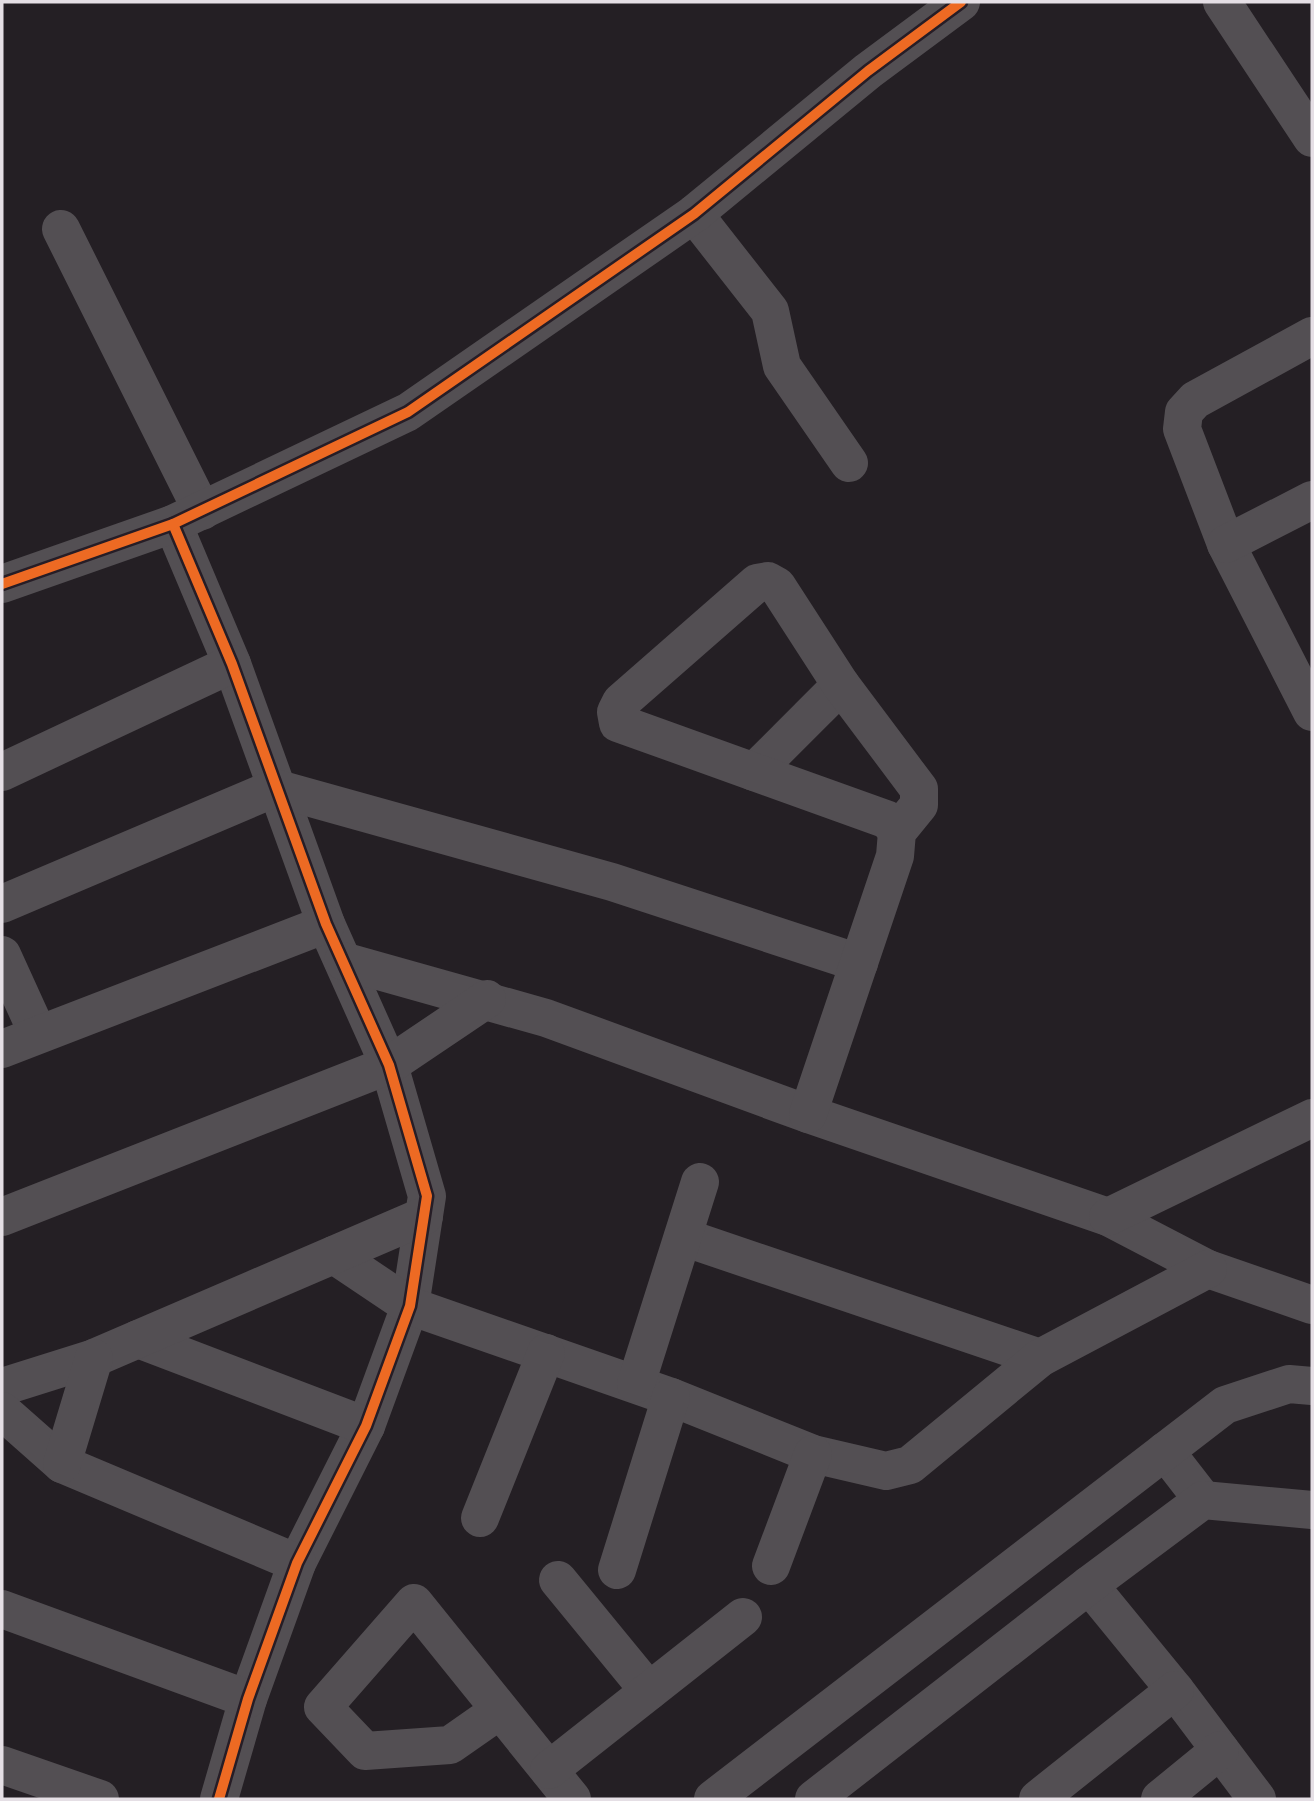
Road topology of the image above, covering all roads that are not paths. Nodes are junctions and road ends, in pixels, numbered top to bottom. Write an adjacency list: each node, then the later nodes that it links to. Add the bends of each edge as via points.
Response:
1 (961, 2): 4 (street, via 867,71)
2 (1222, 2): 3 (street)
3 (1312, 138)
4 (694, 214): 7 (street, via 765,304 782,366); 9 (street, via 408,412)
5 (61, 229): 9 (street)
6 (1312, 337): 10 (street, via 1195,400 1184,412 1182,429)
7 (849, 463)
8 (1312, 500): 10 (street)
9 (188, 517): 11 (street); 13 (street)
10 (1227, 544): 12 (street)
11 (2, 584)
12 (1301, 663): 15 (street)
13 (232, 664): 16 (street); 18 (street)
14 (841, 685): 17 (street); 17 (street, via 777,586 768,581 757,583 621,702 616,712 618,723); 19 (street, via 919,789 919,805)
15 (1312, 712)
16 (2, 772)
17 (754, 772): 19 (street, via 888,820)
18 (275, 788): 20 (street); 21 (street); 24 (street, via 612,881)
19 (897, 832): 24 (street, via 895,856)
20 (2, 904)
21 (326, 923): 23 (street); 26 (street)
22 (2, 955): 26 (street)
23 (343, 961): 25 (street); 28 (street)
24 (859, 963): 29 (street)
25 (486, 999): 28 (street); 29 (street)
26 (38, 1034): 27 (street)
27 (2, 1049)
28 (389, 1065): 32 (street, via 427,1196); 33 (street)
29 (808, 1114): 34 (street)
30 (1312, 1118): 34 (street)
31 (700, 1182): 35 (street)
32 (424, 1216): 36 (street); 39 (street)
33 (2, 1217)
34 (1108, 1217): 37 (street)
35 (683, 1237): 43 (street); 46 (street)
36 (334, 1255): 39 (street); 40 (street)
37 (1208, 1269): 38 (street); 43 (street)
38 (1312, 1305)
39 (410, 1306): 41 (street); 48 (street)
40 (138, 1339): 42 (street); 48 (street)
41 (546, 1353): 46 (street); 54 (street)
42 (94, 1358): 45 (street); 51 (street)
43 (1040, 1359): 50 (street, via 910,1465 886,1472)
44 (1312, 1386): 49 (street, via 1289,1384 1225,1405)
45 (2, 1387)
46 (654, 1390): 50 (street); 57 (street)
47 (2, 1411): 51 (street)
48 (366, 1426): 55 (street)
49 (1165, 1451): 52 (street); 66 (street)
50 (813, 1454): 56 (street)
51 (62, 1464): 55 (street)
52 (1203, 1500): 53 (street); 59 (street)
53 (1312, 1510)
54 (480, 1517)
55 (297, 1563): 64 (street)
56 (771, 1566)
57 (617, 1570)
58 (558, 1580): 63 (street)
59 (1089, 1585): 62 (street); 70 (street)
60 (2, 1609): 64 (street)
61 (743, 1617): 63 (street)
62 (1175, 1690): 67 (street); 75 (street)
63 (649, 1691): 69 (street)
64 (248, 1699): 72 (street)
65 (500, 1710): 69 (street)
66 (805, 1730): 70 (street); 74 (street)
67 (1220, 1750): 76 (street); 77 (street)
68 (2, 1765): 71 (street)
69 (549, 1770): 73 (street)
70 (829, 1788)
71 (100, 1799)
72 (219, 1799)
73 (572, 1799)
74 (713, 1799)
75 (1038, 1799)
76 (1160, 1799)
77 (1257, 1799)

